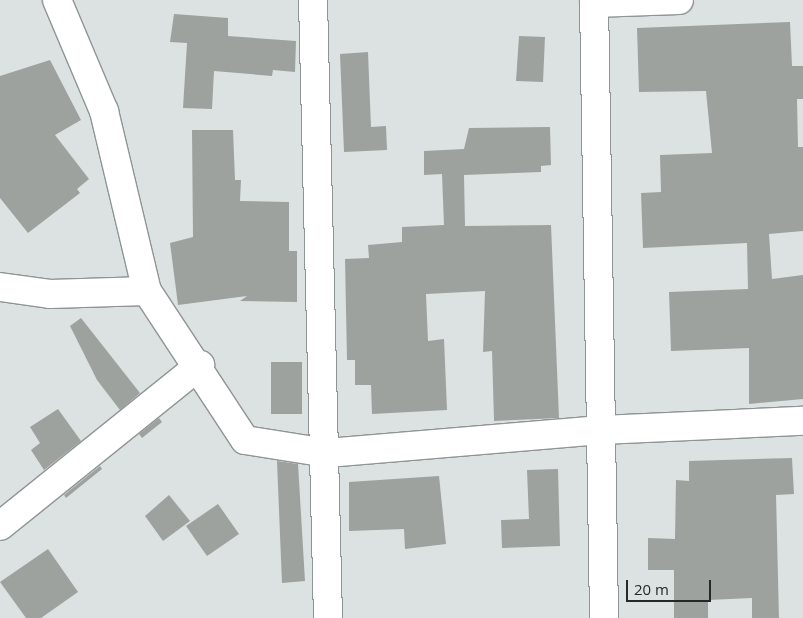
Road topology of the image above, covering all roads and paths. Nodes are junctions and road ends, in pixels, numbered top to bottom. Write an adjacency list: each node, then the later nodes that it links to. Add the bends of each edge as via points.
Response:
1 (57, 0): 6 (street, via 104,110)
2 (313, 0): 10 (street)
3 (679, 0): 4 (street)
4 (594, 1): 9 (street)
5 (0, 286): 6 (street, via 50,294)
6 (147, 291): 7 (street)
7 (200, 366): 10 (street, via 244,440); 11 (street)
8 (803, 421): 9 (street)
9 (600, 430): 10 (street); 13 (street)
10 (327, 453): 12 (street)
11 (0, 526)
12 (328, 618)
13 (604, 618)

